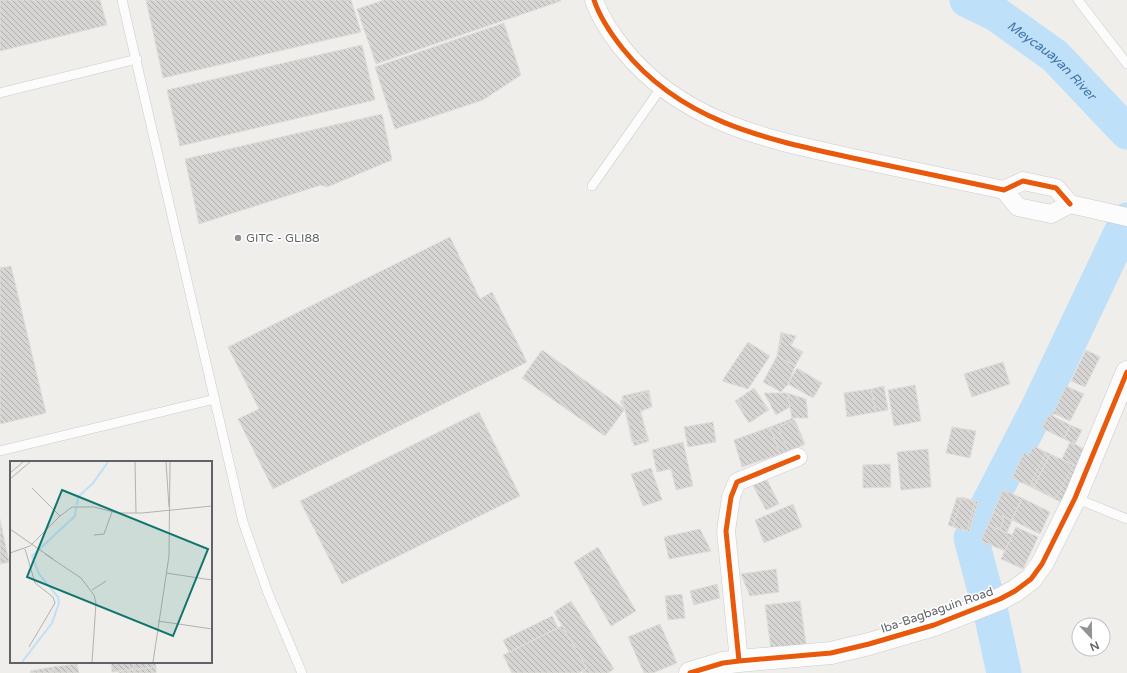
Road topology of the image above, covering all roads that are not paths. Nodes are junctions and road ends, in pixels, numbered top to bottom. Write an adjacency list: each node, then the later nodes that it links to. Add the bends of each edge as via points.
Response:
1 (122, 0): 4 (lane)
2 (594, 0): 6 (street, via 598,12 616,40 635,64)
3 (1078, 0): 5 (lane)
4 (136, 59): 7 (lane); 13 (lane)
5 (1127, 64)
6 (661, 88): 8 (lane); 9 (street, via 692,108 727,125 768,139)
7 (0, 93)
8 (592, 186)
9 (1004, 190): 10 (street, via 1023,181 1056,188); 10 (street, via 1018,207 1051,214)
10 (1070, 204): 11 (street)
11 (1127, 217)
12 (1127, 372): 16 (street, Iba-Bagbaguin Road)
13 (215, 399): 14 (lane); 19 (lane, via 243,522 268,593)
14 (0, 450)
15 (798, 457): 18 (street, via 737,482 731,497 726,531)
16 (1075, 498): 17 (lane); 18 (street, Iba-Bagbaguin Road, via 1042,564 1031,578 1000,599 934,625 869,644 831,653)
17 (1127, 519)
18 (739, 661): 20 (street, Iba-Bagbaguin Road)
19 (302, 673)
20 (690, 673)

